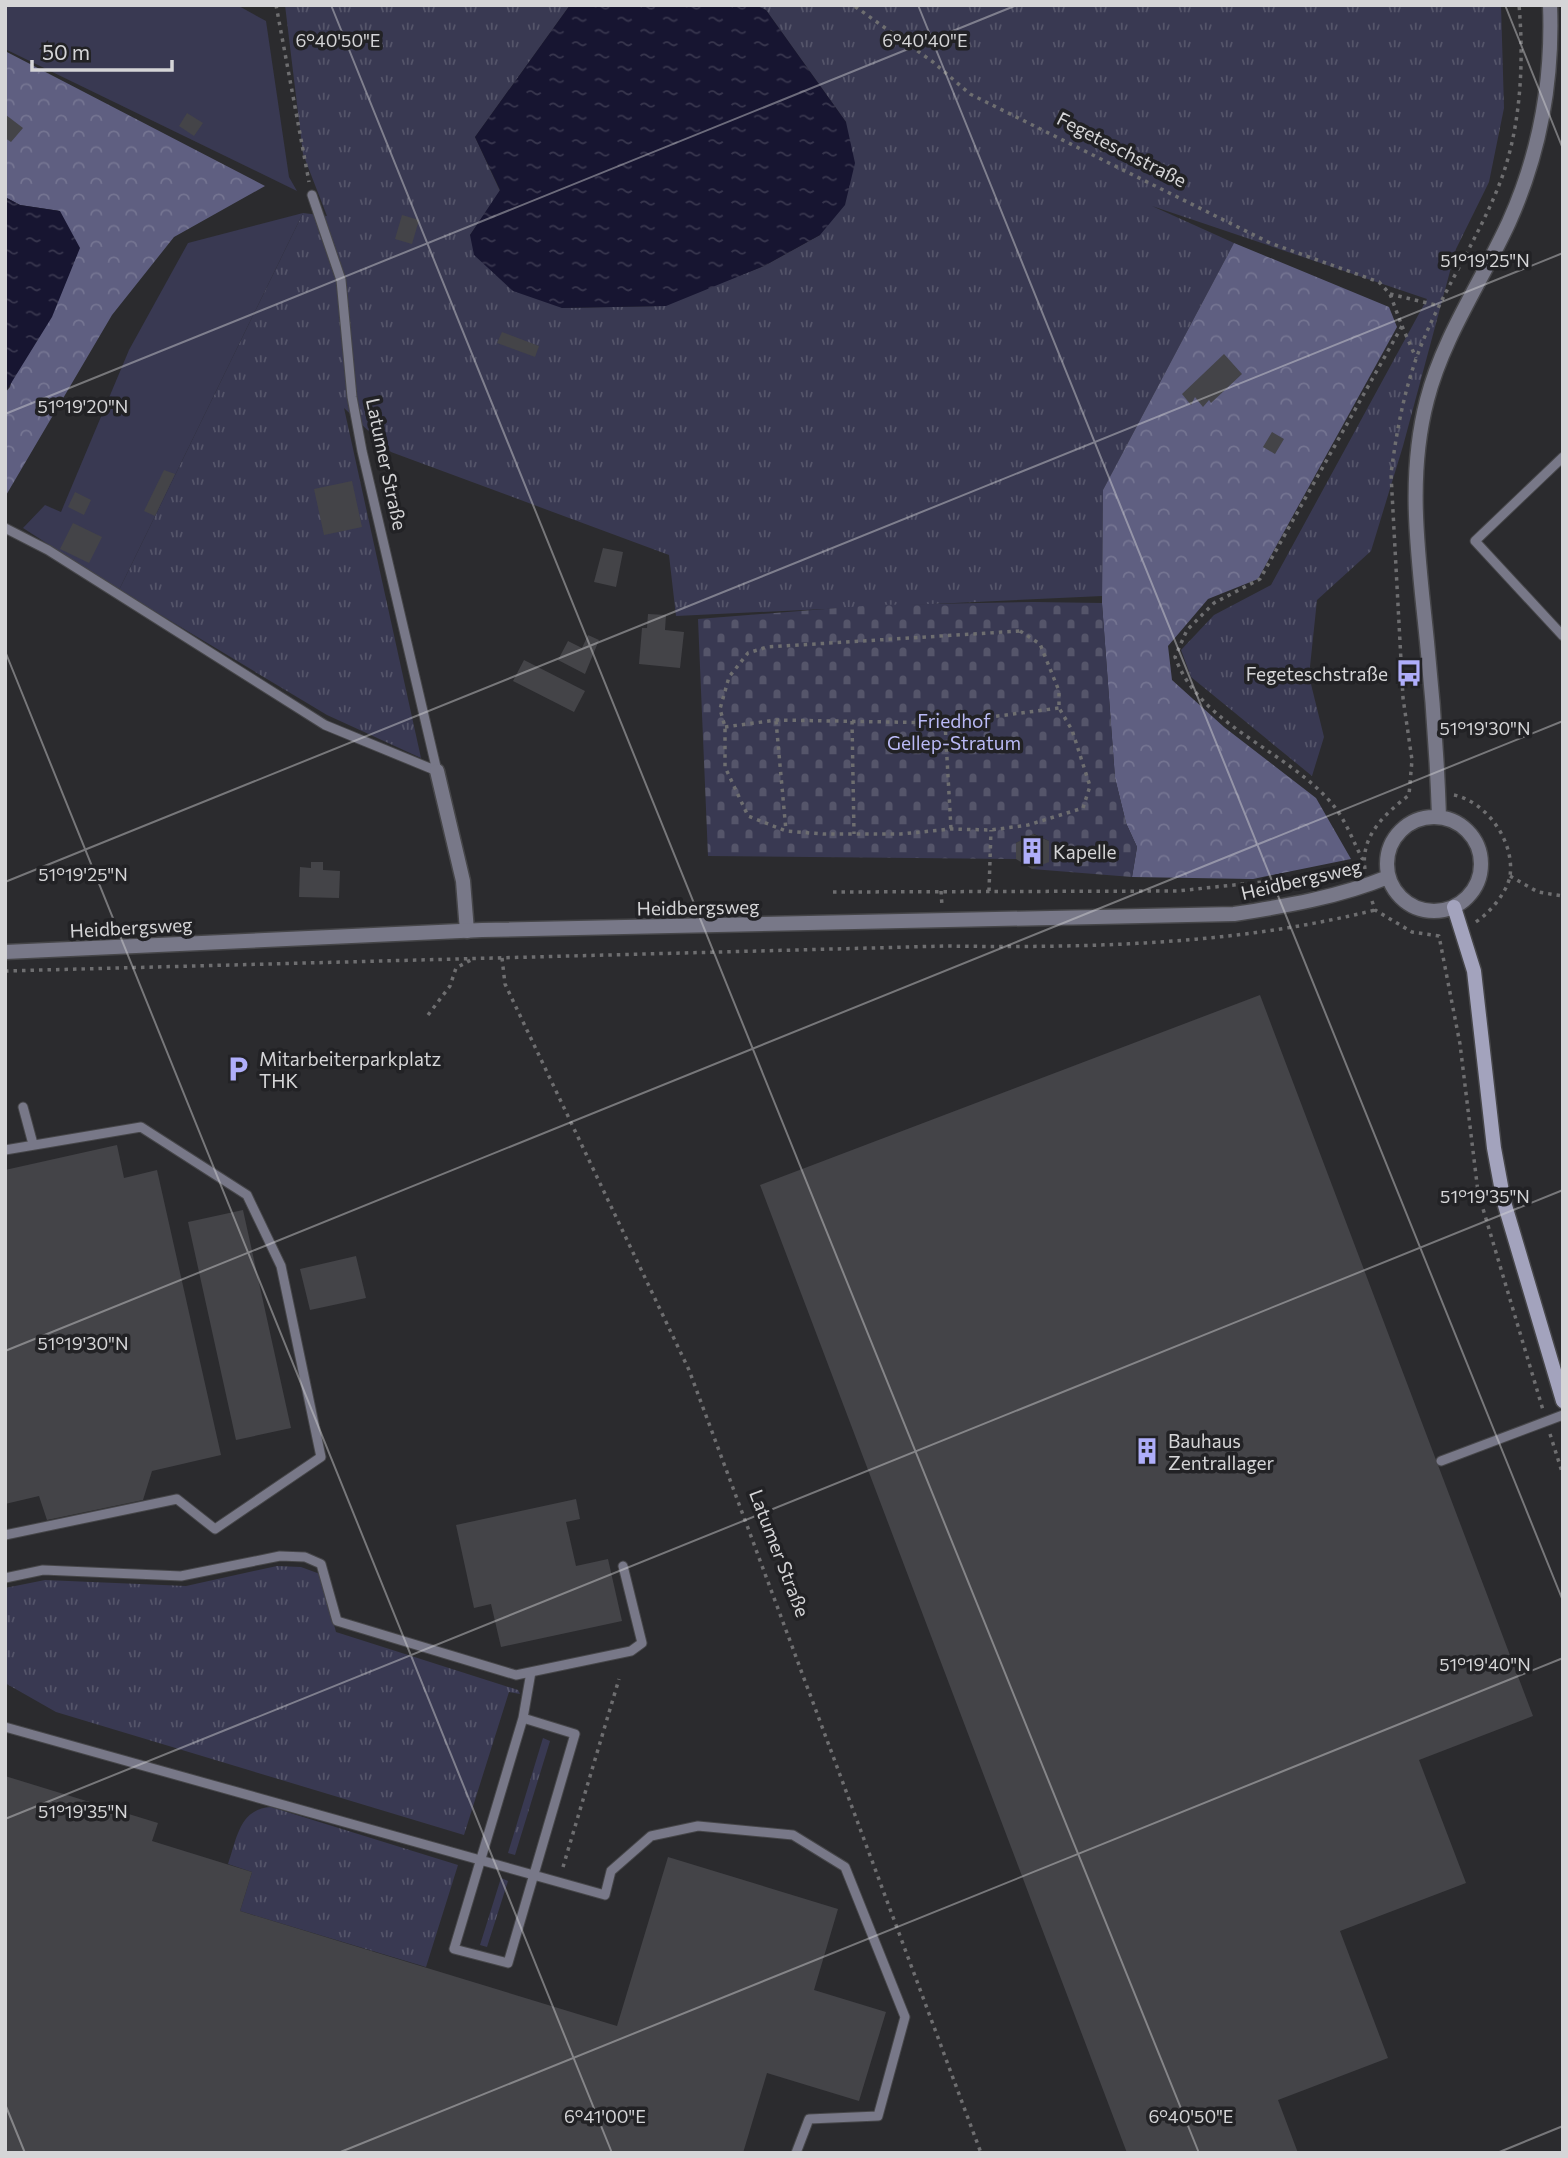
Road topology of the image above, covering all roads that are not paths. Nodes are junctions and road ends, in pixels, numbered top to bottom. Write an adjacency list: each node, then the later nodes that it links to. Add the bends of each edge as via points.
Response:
1 (1550, 5): 7 (street, via 1544,119 1527,176 1437,365 1417,450 1416,528 1434,702)
2 (312, 195): 6 (lane, Latumer Straße, via 341,280 362,451)
3 (1563, 457): 5 (lane, via 1475,541)
4 (5, 528): 6 (lane, via 325,725)
5 (1563, 636)
6 (437, 771): 10 (street, Latumer Straße, via 463,881)
7 (1438, 816): 8 (street, via 1416,820 1397,833 1389,846); 9 (street, via 1466,829 1481,856 1476,886)
8 (1388, 877): 9 (street, via 1413,907 1426,911); 10 (street, Heidbergsweg, via 1367,886 1234,915)
9 (1454, 907): 15 (main road, via 1474,971 1504,1202)
10 (467, 931): 11 (street, Heidbergsweg)
11 (5, 951)
12 (23, 1107): 13 (lane)
13 (33, 1143): 14 (lane); 18 (lane, via 141,1127 247,1195 281,1266 321,1457 215,1529 177,1499)
14 (5, 1150)
15 (1563, 1401)
16 (1563, 1415): 17 (lane)
17 (1441, 1461)
18 (5, 1535)
19 (623, 1566): 21 (lane, via 642,1643 631,1651)
20 (5, 1578): 21 (lane, via 43,1570 181,1576 279,1556 304,1557 321,1564 337,1620 516,1675)
21 (531, 1672): 22 (lane)
22 (523, 1718): 24 (lane); 25 (lane, via 575,1734)
23 (5, 1727): 24 (lane)
24 (481, 1858): 25 (lane); 25 (lane, via 454,1949 508,1963)
25 (534, 1876): 26 (lane, via 605,1895 611,1871 652,1836 698,1826 793,1835 845,1867 905,2017 878,2116 809,2119)
26 (796, 2153)

